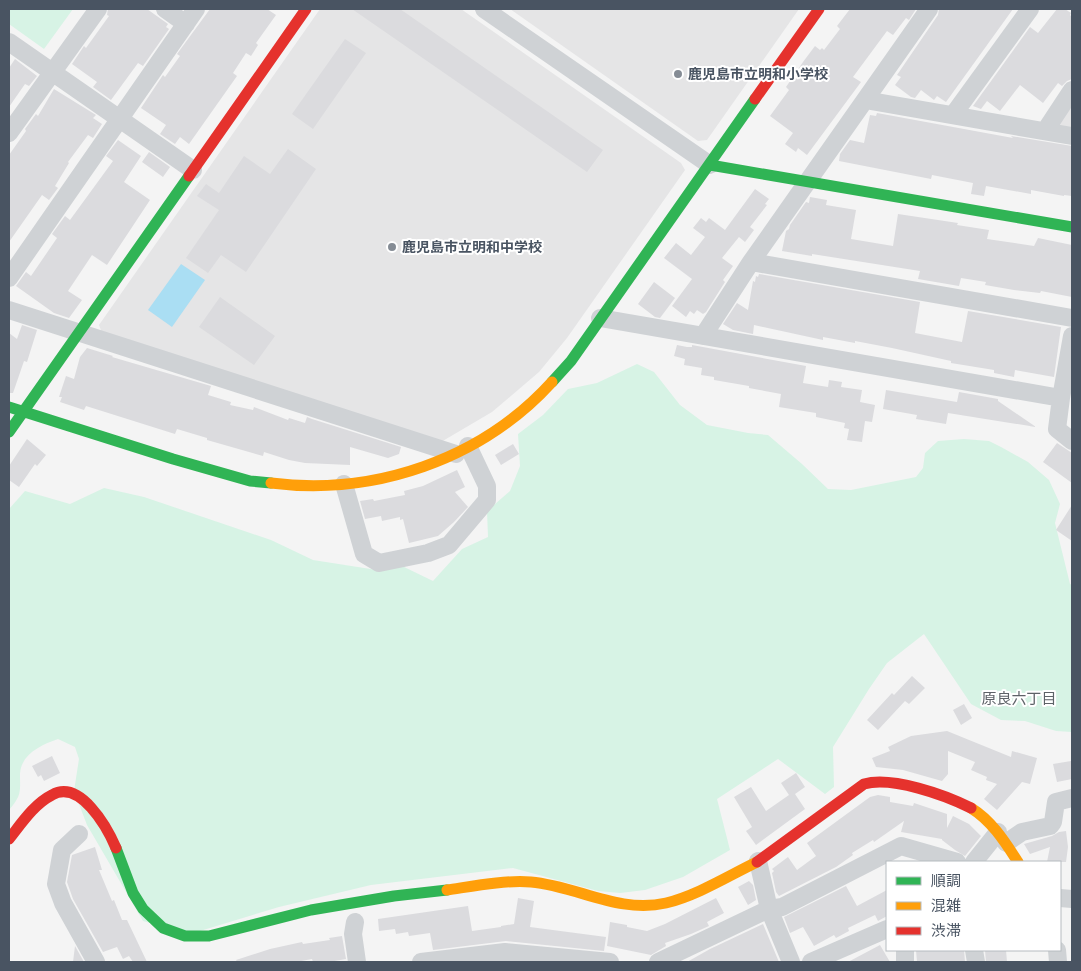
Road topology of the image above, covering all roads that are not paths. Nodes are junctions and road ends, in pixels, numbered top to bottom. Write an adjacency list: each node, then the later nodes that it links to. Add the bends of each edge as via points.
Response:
1 (98, 9): 11 (street)
2 (165, 9): 9 (street)
3 (196, 9): 9 (street)
4 (306, 9): 20 (street)
5 (484, 9): 19 (street)
6 (819, 9): 19 (street)
7 (929, 9): 13 (street)
8 (1030, 9): 14 (street)
9 (186, 24): 15 (street)
10 (9, 42): 11 (street)
11 (52, 71): 15 (street); 17 (street)
12 (1072, 90): 16 (street)
13 (865, 100): 14 (street); 21 (street)
14 (953, 115): 16 (street)
15 (120, 119): 20 (street); 24 (street)
16 (1044, 131): 18 (street)
17 (9, 133)
18 (1072, 136)
19 (710, 165): 21 (street); 26 (street)
20 (193, 170): 28 (street)
21 (807, 182): 22 (street); 23 (street)
22 (1072, 226)
23 (751, 262): 27 (street); 29 (street)
24 (9, 278)
25 (9, 310): 28 (street)
26 (600, 318): 29 (street); 36 (street, via 571,361 540,394 510,421)
27 (1072, 318)
28 (80, 332): 33 (street); 36 (street)
29 (703, 336): 31 (street)
30 (1072, 336): 31 (street)
31 (1061, 398): 35 (street, via 1057,429)
32 (9, 407): 33 (street)
33 (23, 412): 34 (street); 37 (street, via 250,482 292,486)
34 (9, 432)
35 (1072, 441)
36 (462, 450): 37 (street, via 429,465 376,481); 37 (street, via 487,486 487,500 449,545 428,553 379,563 364,554)
37 (344, 484)
38 (1072, 798): 40 (street, via 1056,802 1050,826)
39 (79, 834): 50 (street, via 62,850 56,884)
40 (1002, 837): 42 (street, via 976,811 923,790 879,781 864,784); 44 (street); 45 (street)
41 (9, 839): 42 (street, via 46,798 65,792 82,798 113,840 134,894 150,917 163,928 195,938 312,910 510,882 559,887 617,904 665,903)
42 (758, 861): 46 (street)
43 (954, 861): 46 (street, via 901,846 782,907)
44 (975, 861)
45 (1017, 861)
46 (769, 909): 54 (street); 55 (street)
47 (355, 922): 51 (street, via 353,934)
48 (886, 929): 49 (street)
49 (821, 961)
50 (96, 962)
51 (357, 962)
52 (421, 962): 53 (street, via 505,952)
53 (610, 962)
54 (658, 962)
55 (791, 962)

